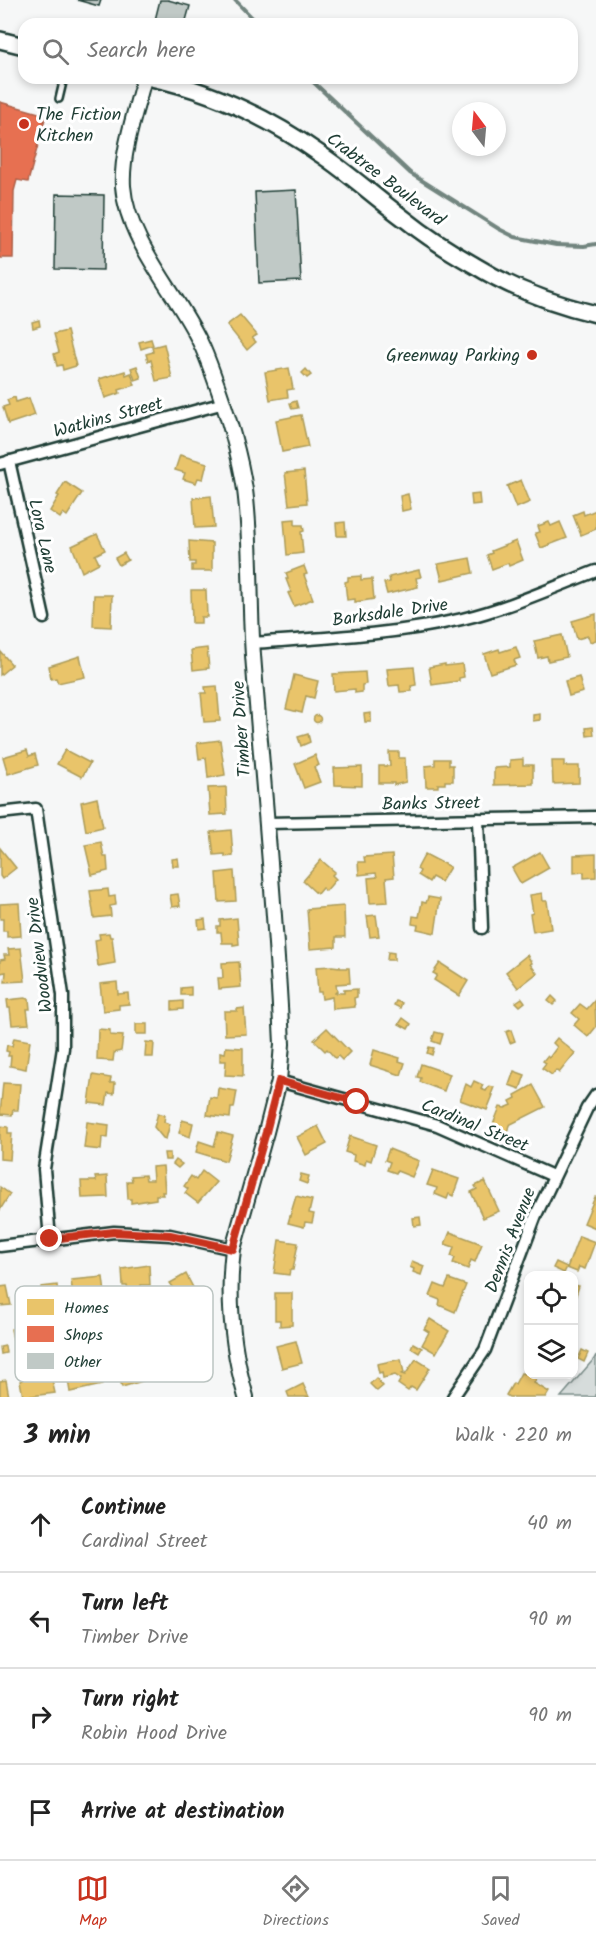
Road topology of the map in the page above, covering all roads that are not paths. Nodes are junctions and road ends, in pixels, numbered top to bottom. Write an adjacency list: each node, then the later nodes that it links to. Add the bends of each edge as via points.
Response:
1 (0, 40): 2 (main road)
2 (18, 44)
3 (63, 84): 6 (lane)
4 (143, 84): 8 (street, Timber Drive, via 123,168 126,203 147,253 200,341)
5 (176, 84): 7 (main road, Crabtree Boulevard, via 262,119 319,153 406,220 476,267 540,296)
6 (59, 99)
7 (596, 314)
8 (224, 403): 9 (street, Watkins Street); 12 (street, Timber Drive, via 245,491)
9 (4, 462): 11 (street, Lora Lane)
10 (596, 571): 12 (street, Barksdale Drive, via 464,619 414,628)
11 (44, 618)
12 (252, 643): 16 (street, Timber Drive)
13 (0, 813): 21 (street, Woodview Drive, via 36,809 63,995 63,1048 44,1169)
14 (596, 817): 15 (street, Banks Street)
15 (478, 819): 16 (street, Banks Street); 17 (street)
16 (266, 824): 18 (street, Timber Drive, via 280,997)
17 (482, 928)
18 (279, 1081): 20 (street, Cardinal Street, via 437,1125); 23 (street, Timber Drive)
19 (596, 1095): 20 (street, Dennis Avenue)
20 (553, 1176): 25 (street, Dennis Avenue, via 485,1350)
21 (50, 1239): 22 (street); 23 (street, via 114,1232 170,1235)
22 (0, 1246)
23 (233, 1249): 24 (street, Timber Drive, via 231,1327)
24 (246, 1397)
25 (453, 1397)

